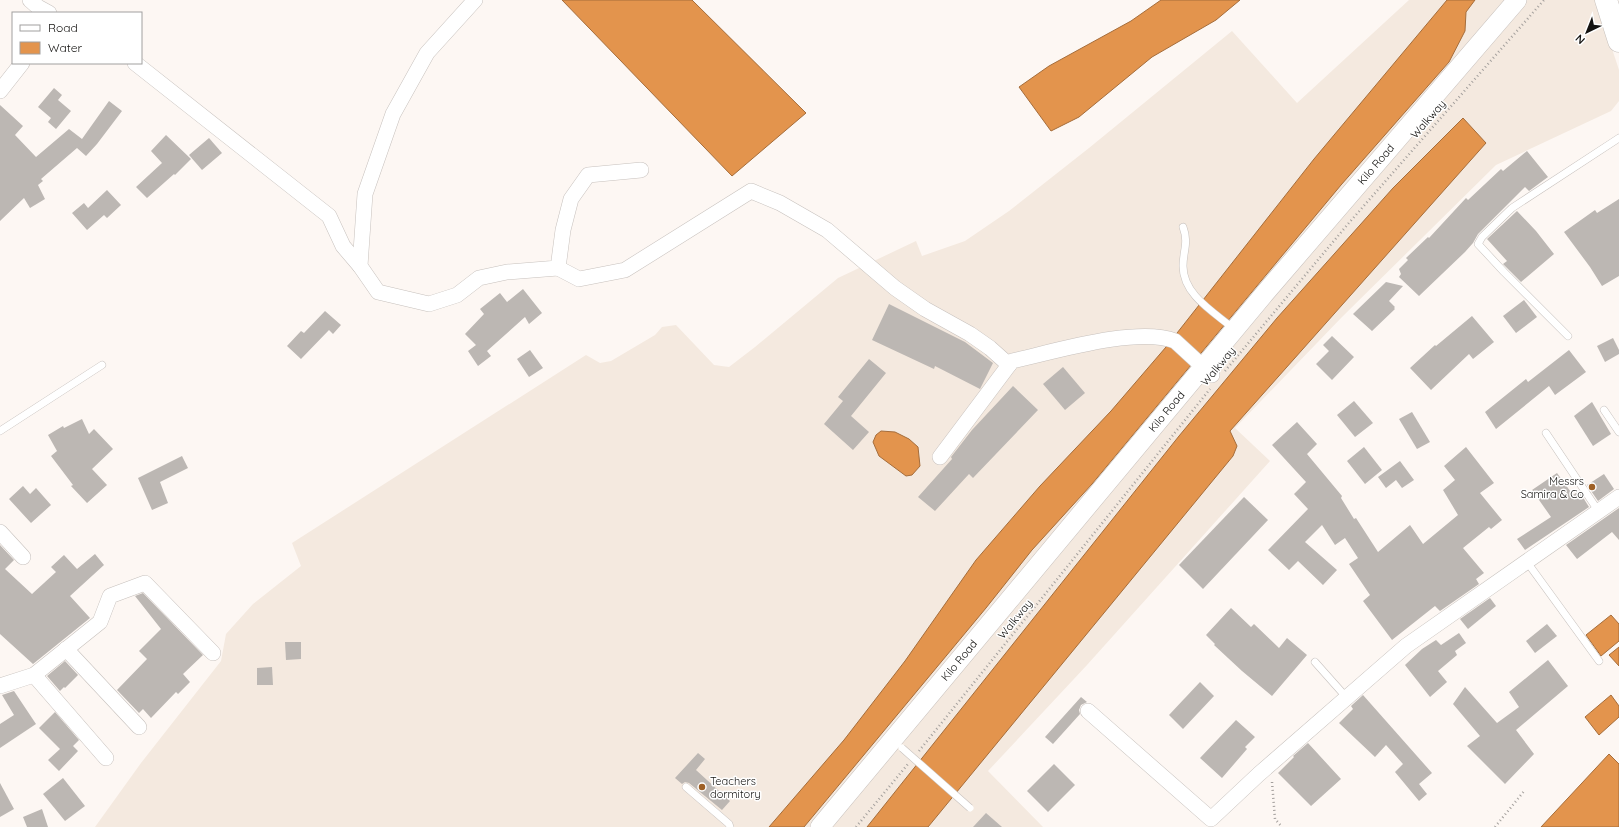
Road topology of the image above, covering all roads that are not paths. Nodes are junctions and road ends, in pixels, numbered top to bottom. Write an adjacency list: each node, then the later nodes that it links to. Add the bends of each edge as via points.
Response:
1 (30, 0): 6 (street)
2 (475, 0): 14 (street, via 427,53 393,114 365,194)
3 (1517, 0): 16 (street, Kilo Road)
4 (1530, 0): 20 (street, Kilo Road, via 1295,274)
5 (1606, 0): 7 (main road)
6 (47, 12)
7 (1619, 41)
8 (21, 64): 10 (street)
9 (136, 64): 14 (street, via 329,216 343,246)
10 (0, 91)
11 (1619, 138): 17 (lane, via 1512,208 1478,244)
12 (641, 170): 15 (street, via 588,174 571,199 563,230)
13 (1183, 227): 16 (lane, via 1186,234 1183,266 1185,282 1201,302)
14 (360, 266): 15 (street, via 378,292 429,304 457,295 479,278 508,272)
15 (558, 268): 19 (street, via 580,279 626,270 751,191 780,203 827,230 895,288 925,309 970,334)
16 (1235, 330): 20 (street, Kilo Road)
17 (1568, 336)
18 (102, 365): 22 (lane)
19 (1009, 365): 20 (street, via 1012,361 1109,339 1145,336 1175,341); 25 (street)
20 (1212, 376): 40 (street, Kilo Road); 45 (street, Kilo Road)
21 (1604, 410): 23 (lane)
22 (0, 431)
23 (1619, 432)
24 (1546, 433): 27 (lane)
25 (940, 458)
26 (1619, 497): 27 (street)
27 (1598, 512): 30 (street)
28 (0, 532): 29 (street)
29 (23, 557)
30 (1527, 562): 33 (lane); 37 (street, via 1406,646)
31 (66, 649): 32 (street, via 100,622 110,596 144,583); 35 (street); 39 (street)
32 (213, 653)
33 (1599, 661)
34 (1315, 662): 37 (lane)
35 (34, 675): 36 (street); 41 (street)
36 (0, 686)
37 (1347, 698): 38 (street, via 1211,819)
38 (1088, 711)
39 (139, 727)
40 (909, 755): 43 (lane, bridge); 46 (street, Kilo Road)
41 (106, 758)
42 (686, 787): 44 (lane)
43 (970, 808)
44 (730, 827)
45 (820, 827)
46 (837, 827)

